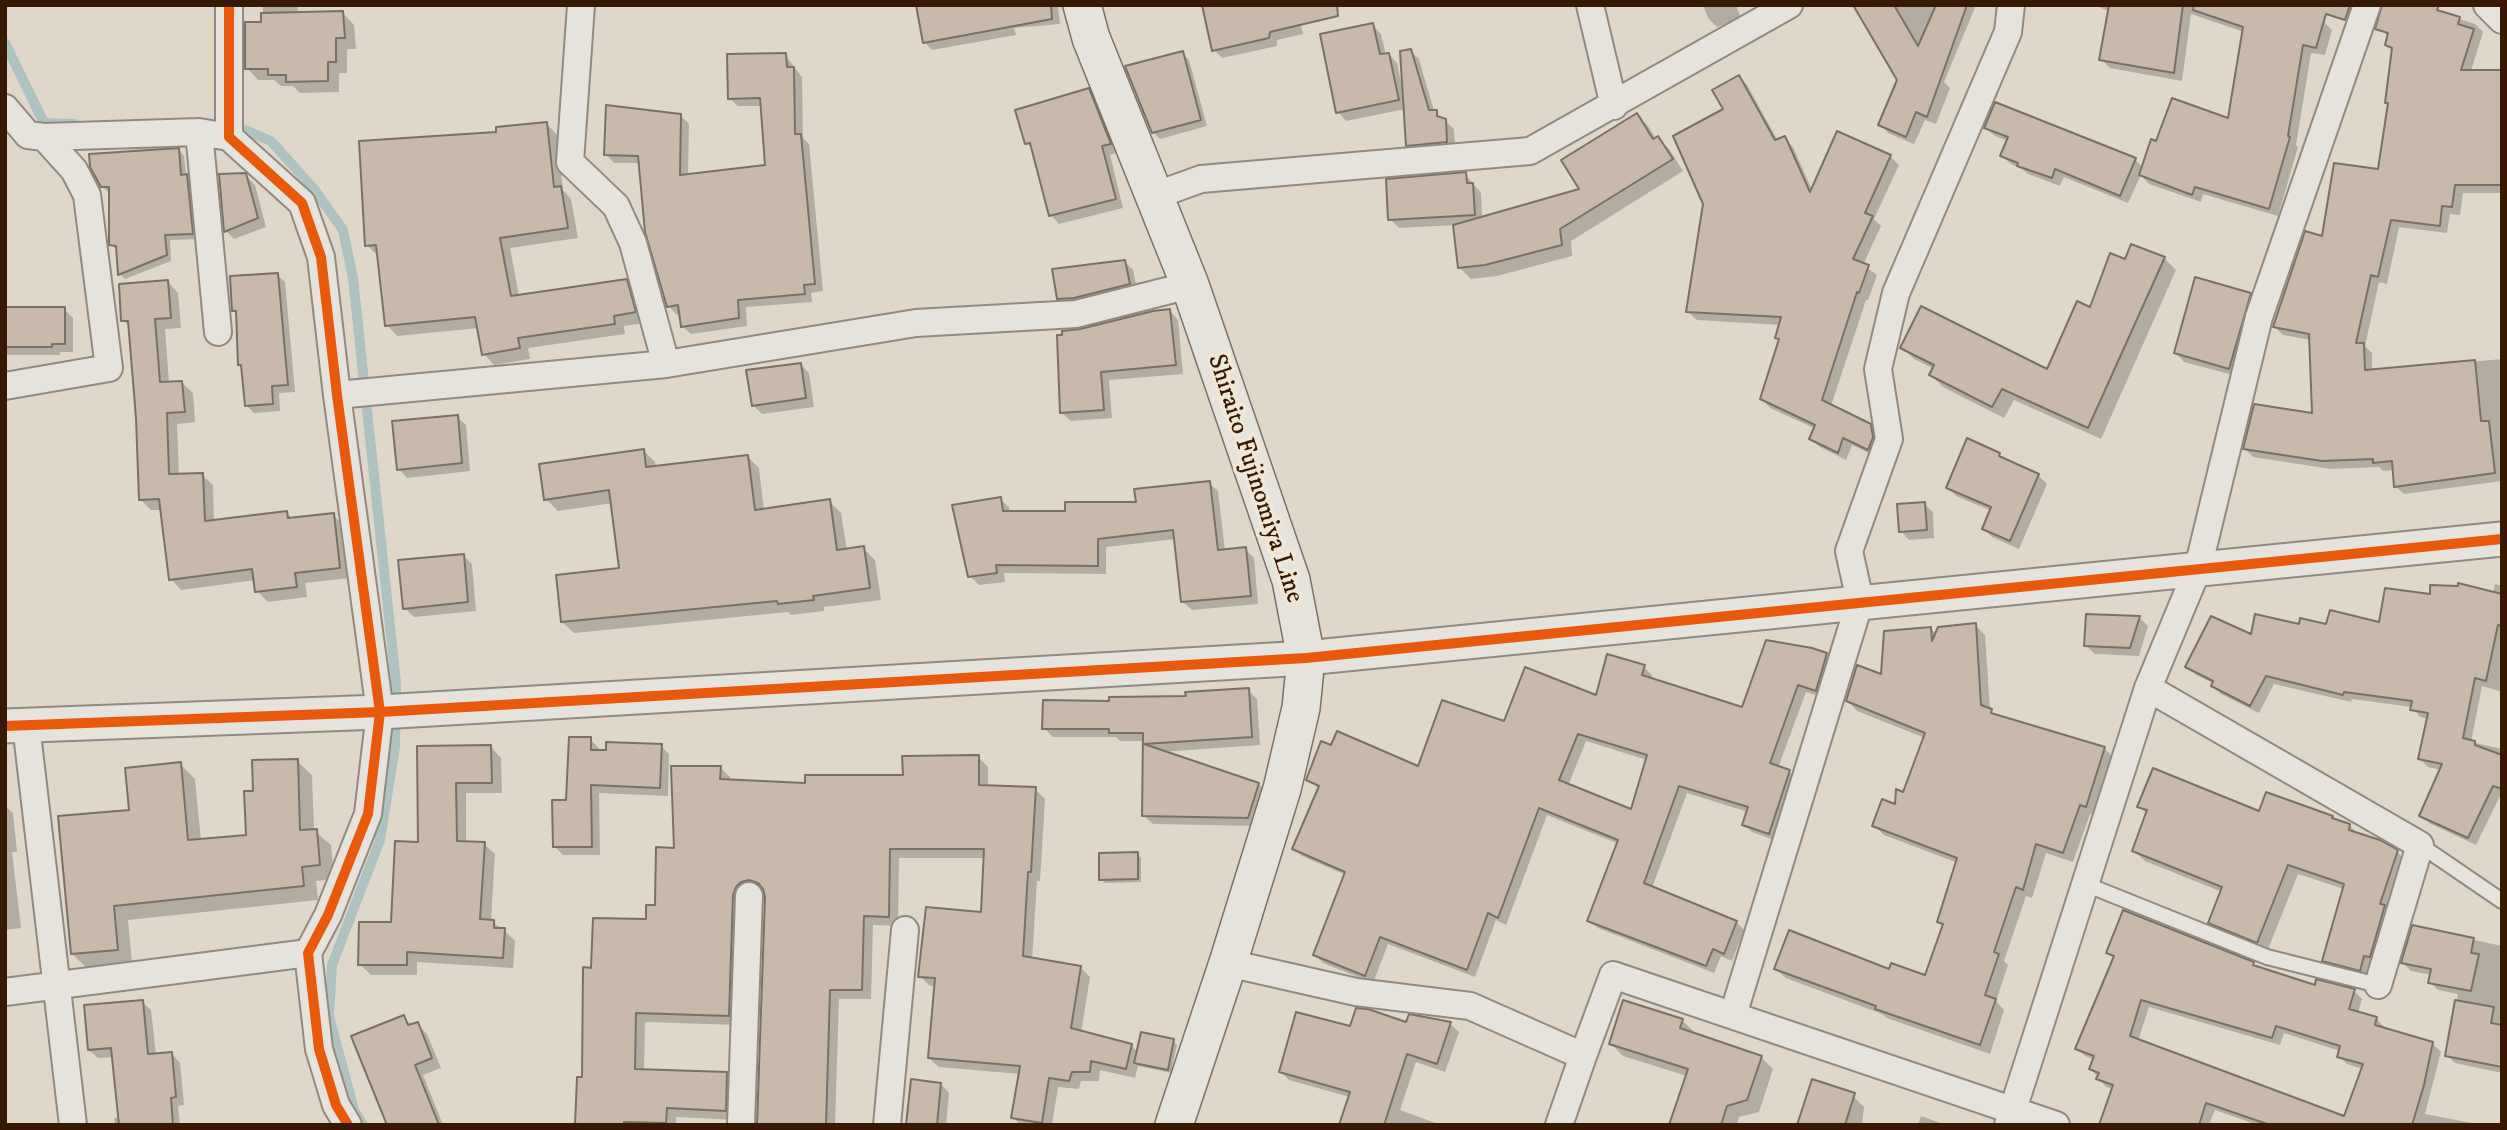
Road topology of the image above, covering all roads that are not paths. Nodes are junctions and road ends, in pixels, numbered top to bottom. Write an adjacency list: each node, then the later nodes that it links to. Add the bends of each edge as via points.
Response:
1 (229, 5): 14 (street)
2 (581, 5): 18 (street, via 570,162 616,206 633,243)
3 (1082, 5): 15 (main road, Shiraito Fujinomiya Line)
4 (1590, 5): 10 (street)
5 (1789, 5): 10 (street)
6 (2011, 5): 23 (street, via 2008,32 1896,293 1878,369 1889,439 1849,551)
7 (2367, 5): 22 (street, via 2259,317)
8 (2487, 5): 9 (street)
9 (2502, 20)
10 (1614, 106): 15 (street, via 1530,151 1201,179)
11 (5, 108): 13 (street, via 28,135)
12 (199, 132): 13 (street); 14 (street); 17 (street)
13 (44, 137): 19 (street, via 74,170 87,195 109,368)
14 (229, 137): 20 (street, via 302,203 321,257)
15 (1154, 196): 16 (main road, Shiraito Fujinomiya Line)
16 (1189, 285): 18 (street, via 1076,314 916,323); 24 (main road, Shiraito Fujinomiya Line, via 1291,580)
17 (218, 332)
18 (666, 364): 20 (street)
19 (5, 386)
20 (337, 396): 26 (street)
21 (2502, 539): 22 (street)
22 (2198, 568): 23 (street); 25 (street)
23 (1860, 601): 24 (street); 38 (street)
24 (1306, 658): 26 (street); 34 (main road, Shiraito Fujinomiya Line, via 1301,708 1282,789)
25 (2148, 688): 28 (street); 29 (street)
26 (380, 712): 27 (street); 33 (street, via 368,814)
27 (15, 726): 36 (street)
28 (2420, 845): 31 (lane); 35 (street)
29 (2085, 884): 35 (lane, via 2267,957); 40 (street)
30 (749, 896): 43 (street)
31 (2502, 901)
32 (905, 930): 44 (street)
33 (308, 953): 36 (street); 42 (street, via 319,1049 336,1105)
34 (1228, 963): 39 (street, via 1356,992 1470,1006); 45 (main road, Shiraito Fujinomiya Line)
35 (2378, 985)
36 (56, 986): 37 (street); 41 (street)
37 (5, 992)
38 (1733, 1015): 39 (street, via 1613,975); 40 (street)
39 (1583, 1056): 46 (street)
40 (2011, 1117): 47 (street)
41 (73, 1125)
42 (348, 1125)
43 (741, 1125)
44 (887, 1125)
45 (1174, 1125)
46 (1559, 1125)
47 (2056, 1125)

